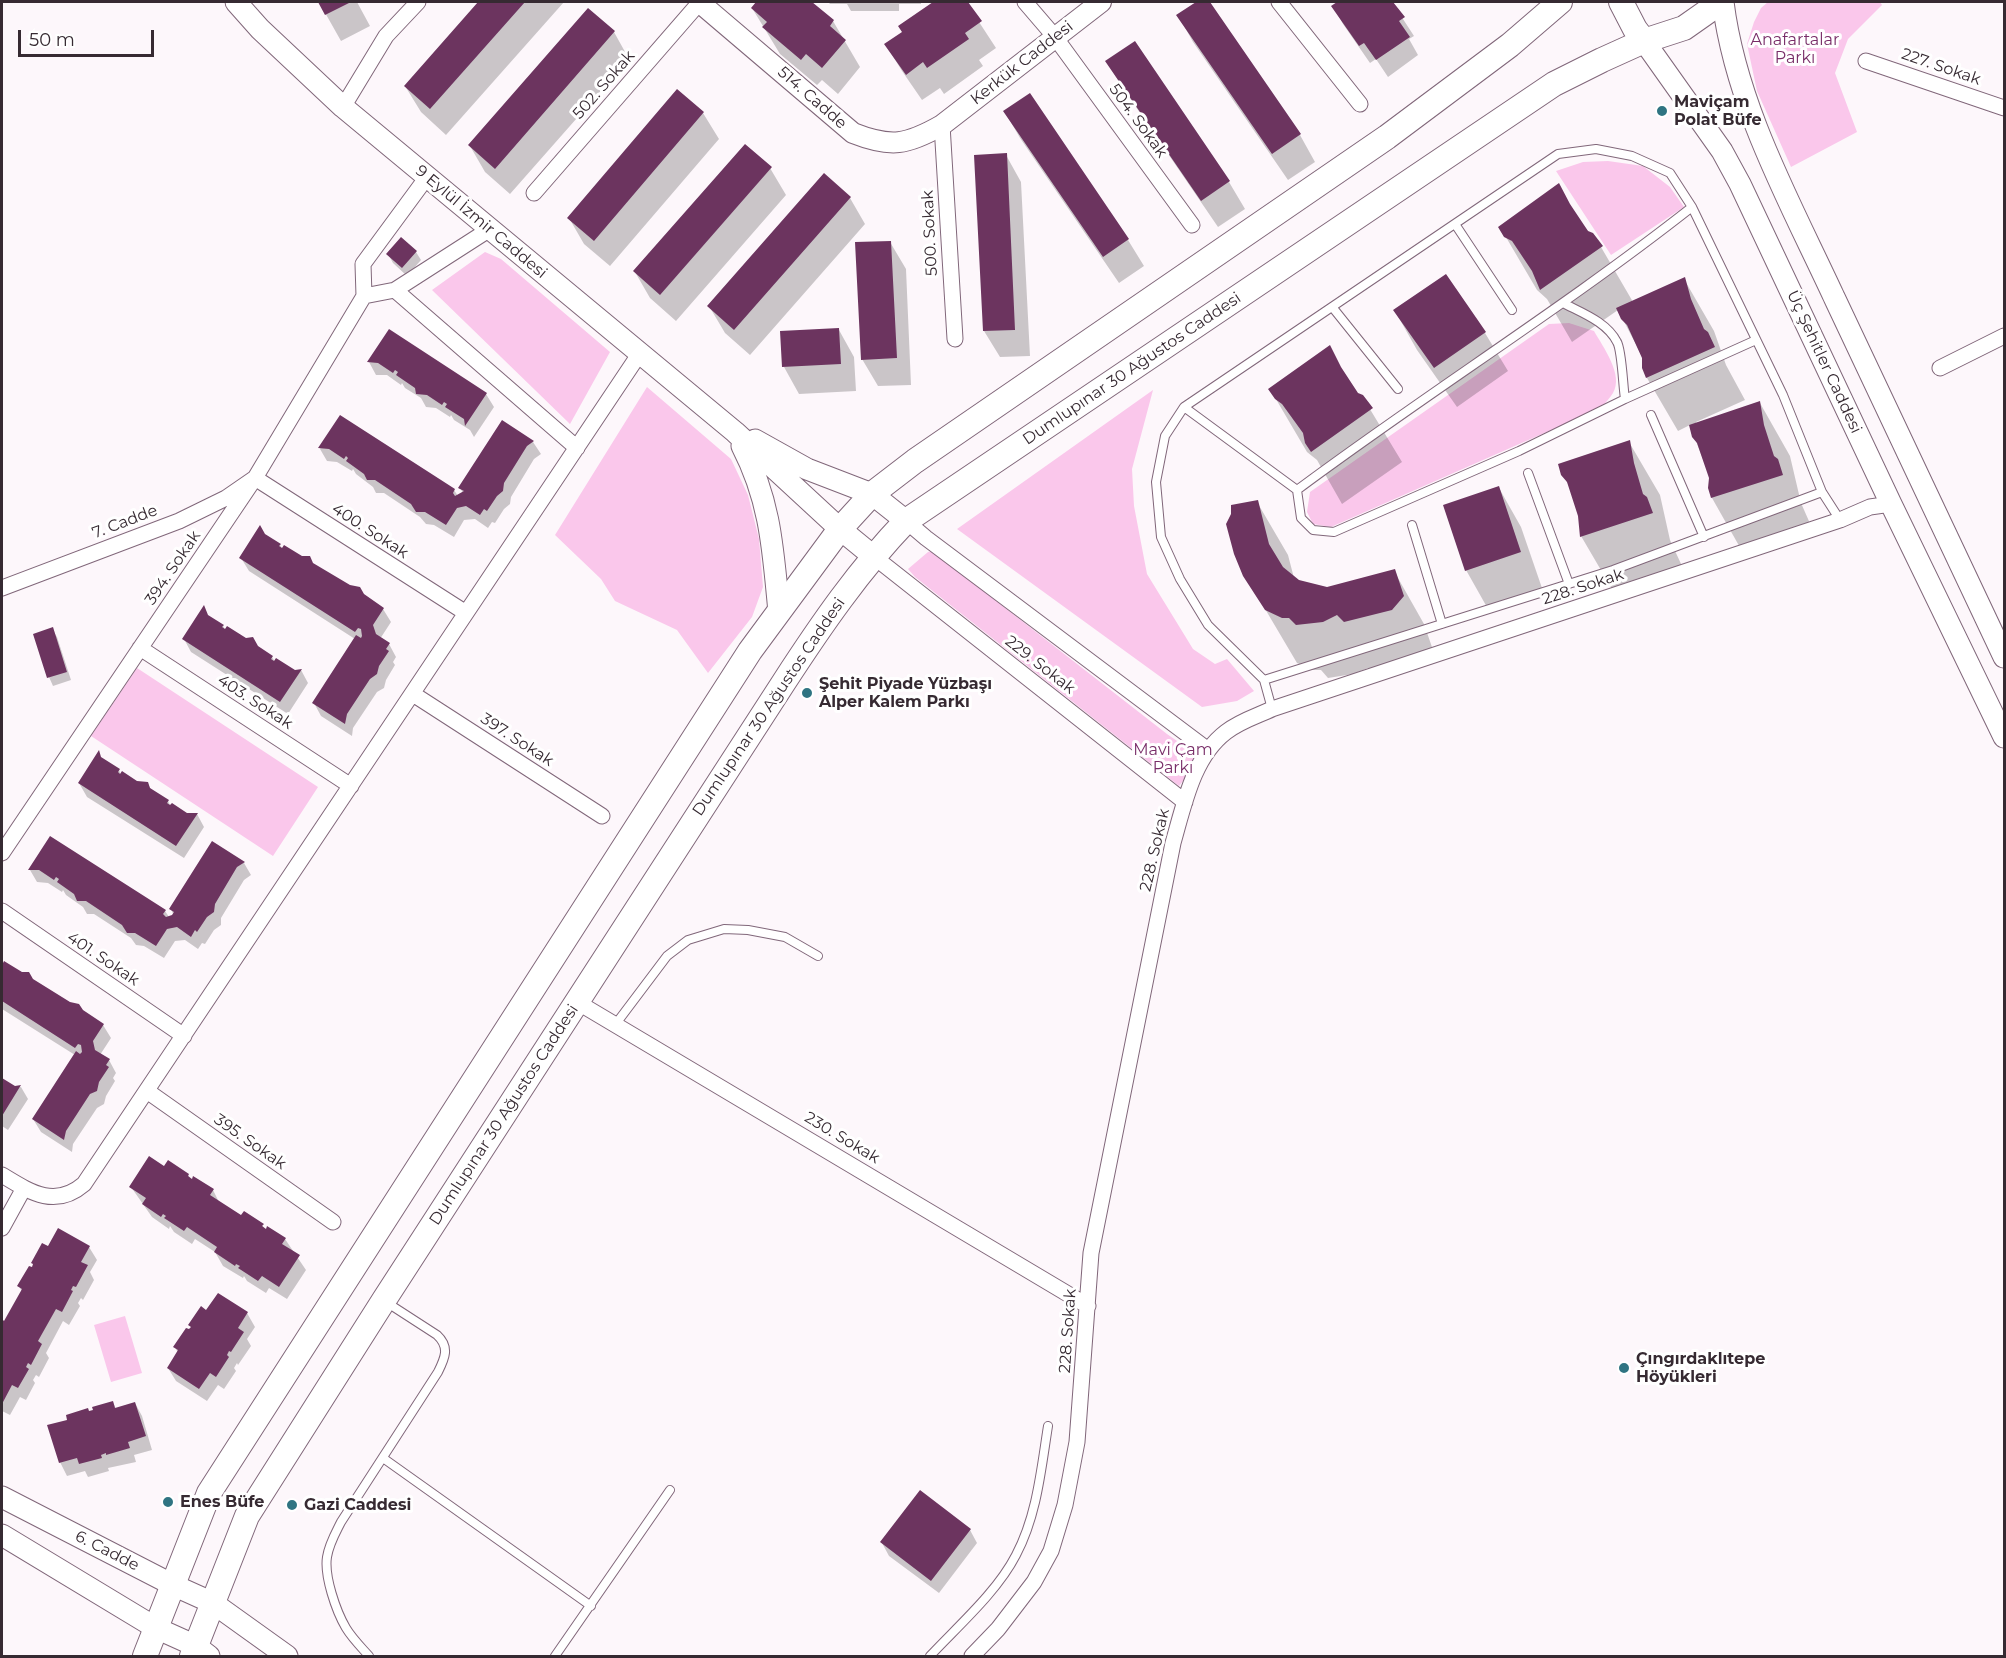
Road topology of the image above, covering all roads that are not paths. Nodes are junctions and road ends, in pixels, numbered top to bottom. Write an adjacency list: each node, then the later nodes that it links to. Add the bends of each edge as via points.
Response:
1 (236, 2): 14 (main road, 9 Eylül İzmir Caddesi)
2 (418, 2): 14 (street, via 386,36)
3 (700, 2): 16 (street, 514. Cadde, via 854,133 875,141 897,143 921,137); 18 (street, 502. Sokak)
4 (1025, 2): 10 (street, 504. Sokak)
5 (1101, 2): 10 (street, Kerkük Caddesi)
6 (1279, 2): 13 (street)
7 (1560, 2): 43 (main road, via 1510,45 1387,137)
8 (1621, 2): 11 (main road, Üç Şehitler Caddesi)
9 (1722, 2): 11 (main road, Dumlupınar 30 Ağustos Caddesi, via 1684,28); 57 (main road, via 1733,59 1780,182)
10 (1055, 37): 16 (street, Kerkük Caddesi); 21 (street, 504. Sokak)
11 (1644, 41): 44 (main road, Üç Şehitler Caddesi, via 1722,151 1740,184); 46 (main road, Dumlupınar 30 Ağustos Caddesi, via 1554,84)
12 (1866, 61): 15 (street, 227. Sokak)
13 (1360, 104)
14 (343, 106): 17 (main road, 9 Eylül İzmir Caddesi)
15 (2004, 108)
16 (942, 125): 29 (street, 500. Sokak)
17 (427, 177): 22 (main road, 9 Eylül İzmir Caddesi); 24 (street, via 363,264)
18 (534, 193)
19 (1692, 207): 20 (lane, via 1670,173 1632,156 1596,149 1558,154); 25 (lane); 30 (lane)
20 (1455, 224): 26 (lane); 27 (lane)
21 (1192, 225)
22 (490, 229): 23 (street); 31 (main road, 9 Eylül İzmir Caddesi)
23 (395, 290): 24 (street); 38 (street)
24 (364, 296): 40 (street, 394. Sokak)
25 (1563, 303): 34 (lane, via 1608,329 1619,343); 41 (lane)
26 (1333, 308): 33 (lane); 35 (lane)
27 (1512, 310)
28 (2004, 336): 32 (street)
29 (955, 339)
30 (1756, 340): 34 (lane); 42 (lane)
31 (640, 353): 37 (main road, 9 Eylül İzmir Caddesi); 38 (street)
32 (1940, 368)
33 (1398, 389)
34 (1624, 399): 41 (lane, via 1519,451 1334,532 1312,530 1301,518)
35 (1184, 407): 41 (lane); 58 (lane, via 1165,436 1156,482 1161,537 1180,579 1208,625)
36 (1651, 415): 49 (lane)
37 (735, 432): 43 (main road, 9 Eylül İzmir Caddesi, via 807,469); 48 (main road, 9 Eylül İzmir Caddesi); 53 (main road, 9 Eylül İzmir Caddesi, via 756,473 765,502)
38 (577, 448): 54 (street)
39 (1528, 473): 51 (lane)
40 (255, 478): 52 (street, 7. Cadde, via 226,498 179,521); 54 (street, 400. Sokak); 56 (street, 394. Sokak)
41 (1297, 490)
42 (1822, 492): 45 (lane); 49 (lane)
43 (872, 494): 46 (main road, 9 Eylül İzmir Caddesi); 48 (main road)
44 (1891, 504): 45 (street, 228. Sokak, via 1870,507); 61 (main road, Üç Şehitler Caddesi)
45 (1840, 520): 60 (street, 228. Sokak)
46 (906, 521): 50 (main road, Dumlupınar 30 Ağustos Caddesi); 62 (street, 229. Sokak)
47 (1412, 525): 55 (lane)
48 (840, 529): 50 (main road, 9 Eylül İzmir Caddesi); 53 (main road)
49 (1704, 537): 51 (lane)
50 (873, 556): 64 (street, 229. Sokak); 69 (main road, Dumlupınar 30 Ağustos Caddesi, via 819,628)
51 (1569, 584): 55 (lane)
52 (2, 588)
53 (779, 612): 84 (main road, via 744,660 209,1493)
54 (466, 613): 59 (street)
55 (1442, 624): 58 (lane)
56 (140, 648): 63 (street, 403. Sokak); 66 (street, 394. Sokak)
57 (2004, 657)
58 (1264, 680): 60 (lane)
59 (413, 694): 63 (street); 65 (street, 397. Sokak)
60 (1272, 709): 62 (street, 228. Sokak, via 1228,730)
61 (2004, 737)
62 (1208, 750): 64 (street, 228. Sokak)
63 (351, 786): 71 (street)
64 (1185, 802): 78 (street, 228. Sokak, via 1173,843 1091,1253)
65 (602, 816)
66 (2, 854)
67 (2, 911): 71 (street, 401. Sokak)
68 (818, 956): 70 (lane, via 785,936 748,930 724,929 688,940 667,956)
69 (577, 1002): 70 (street, 230. Sokak); 77 (main road, Dumlupınar 30 Ağustos Caddesi)
70 (615, 1025): 78 (street, 230. Sokak)
71 (184, 1036): 72 (street)
72 (147, 1091): 74 (street, via 75,1192 55,1197); 75 (street, 395. Sokak)
73 (2, 1175): 74 (street)
74 (24, 1188): 76 (street)
75 (333, 1222)
76 (2, 1228)
77 (384, 1300): 80 (lane, via 437,1335 446,1354); 85 (main road, Dumlupınar 30 Ağustos Caddesi, via 247,1516)
78 (1088, 1306): 94 (street, 228. Sokak, via 1077,1442 1058,1530 1034,1582)
79 (1048, 1426): 93 (lane, via 1033,1512 1016,1557 983,1600)
80 (383, 1458): 86 (lane); 91 (lane, via 341,1522 327,1558 326,1573 339,1614)
81 (670, 1490): 86 (lane)
82 (2, 1497): 84 (main road, 6. Cadde)
83 (2, 1535): 87 (main road)
84 (173, 1585): 85 (main road, 6. Cadde); 87 (main road)
85 (213, 1603): 88 (main road, Dumlupınar 30 Ağustos Caddesi); 90 (main road)
86 (591, 1606): 92 (lane)
87 (156, 1628): 88 (main road); 89 (main road)
88 (199, 1653)
89 (145, 1656)
90 (287, 1656)
91 (369, 1656)
92 (555, 1656)
93 (930, 1656)
94 (972, 1656)

